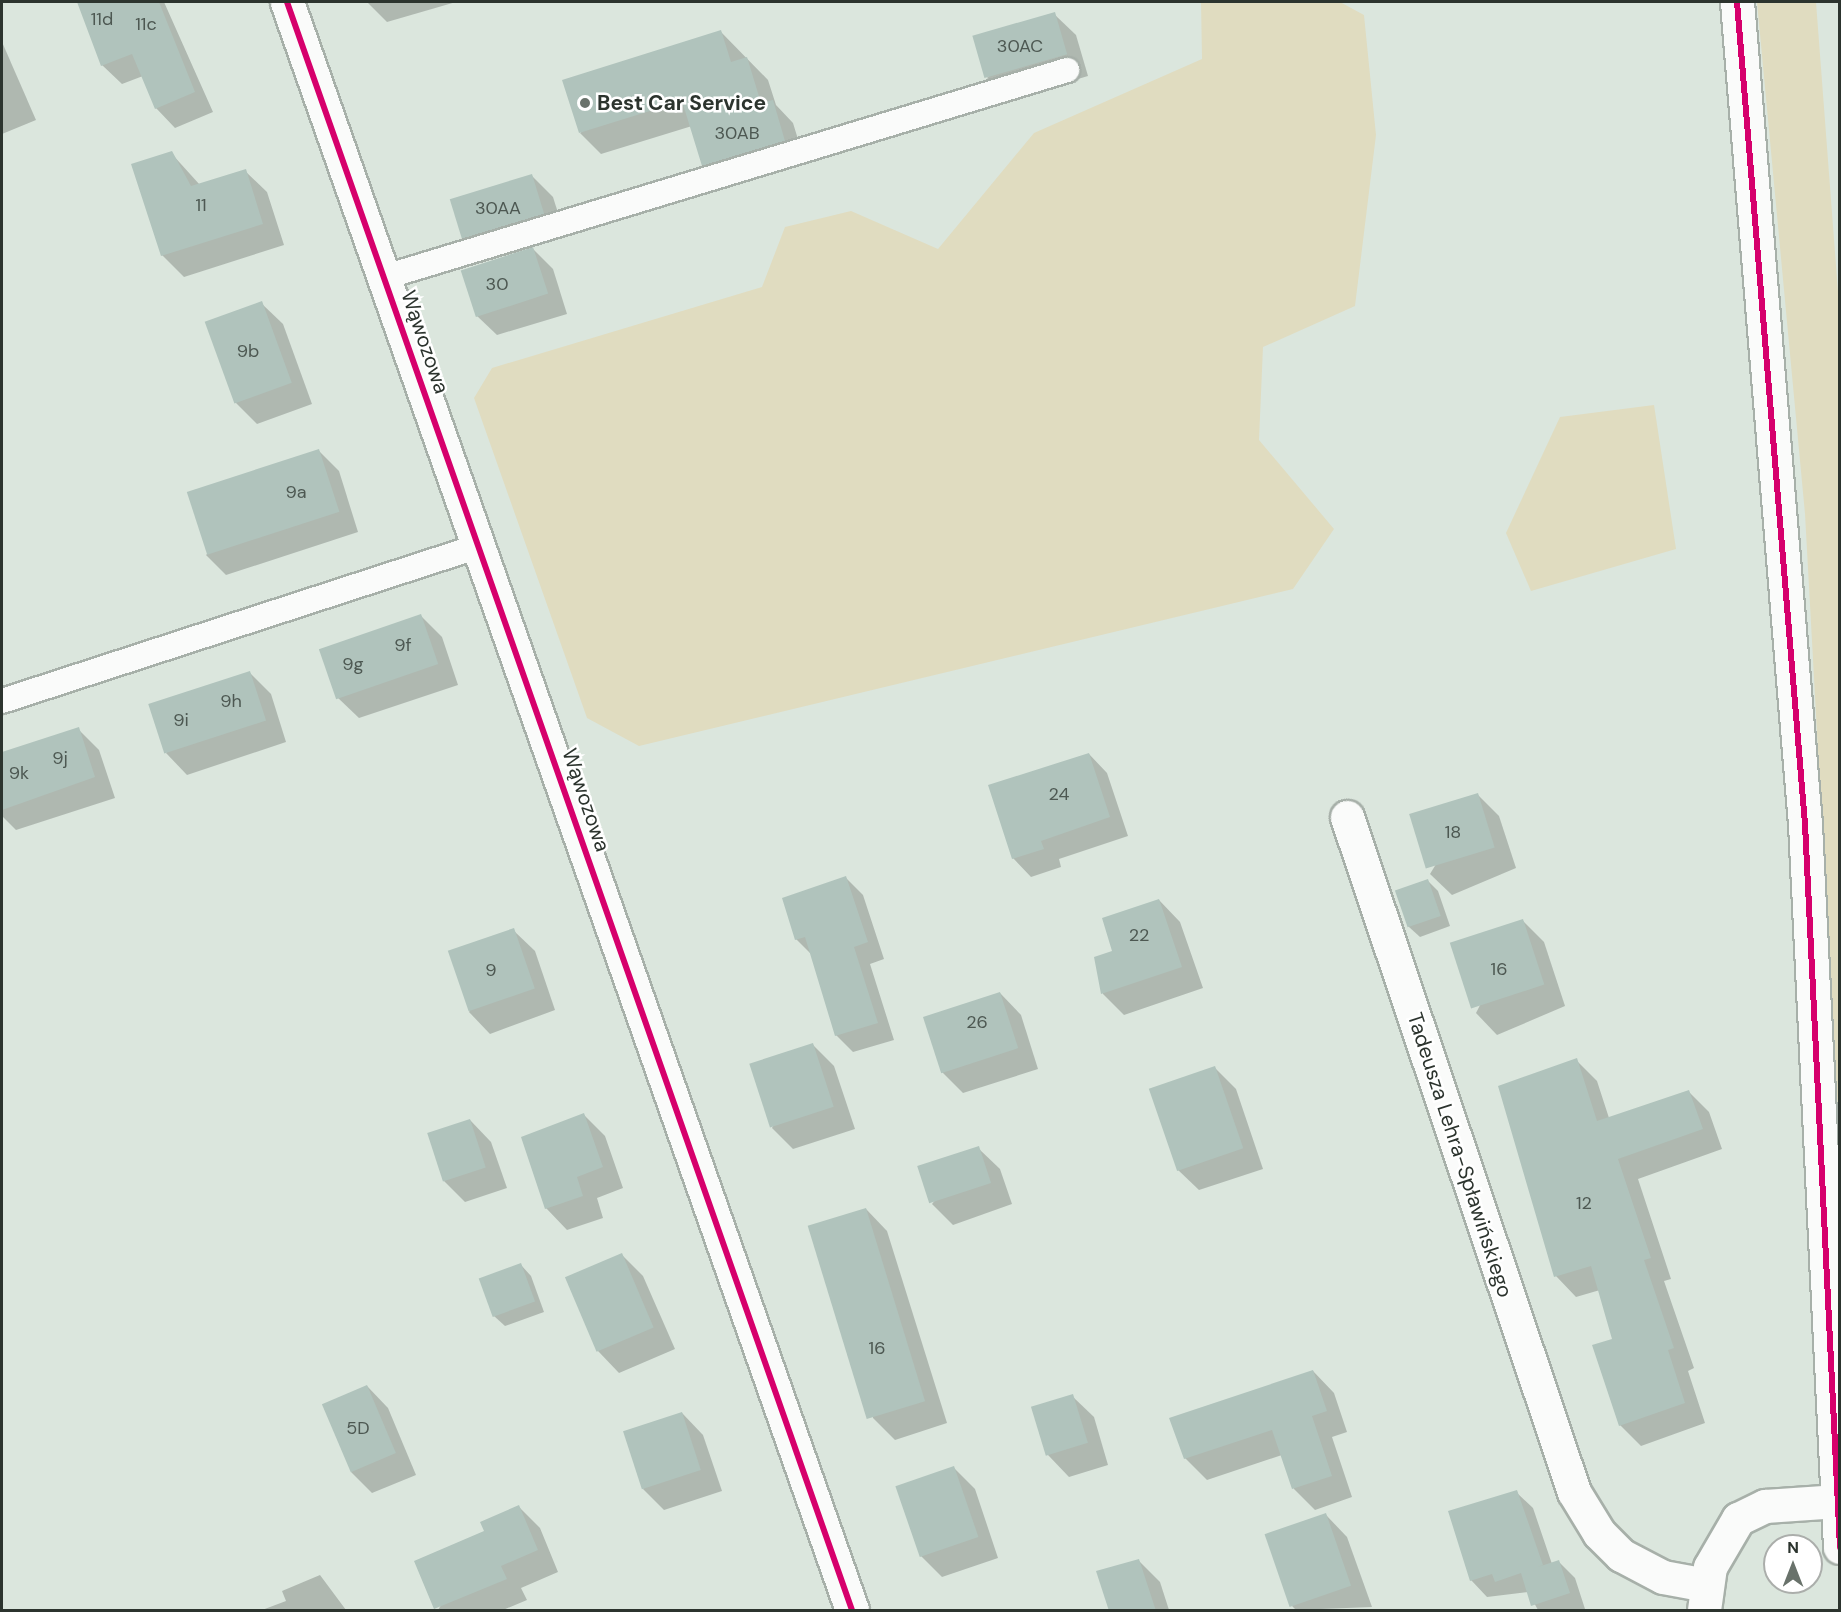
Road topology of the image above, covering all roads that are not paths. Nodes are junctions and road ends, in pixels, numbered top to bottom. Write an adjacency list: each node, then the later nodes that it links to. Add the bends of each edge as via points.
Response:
1 (286, 2): 4 (street, Wąwozowa)
2 (1737, 2): 8 (street, via 1805,824)
3 (1067, 70): 4 (lane)
4 (385, 277): 5 (street, Wąwozowa)
5 (477, 547): 6 (lane); 11 (street, Wąwozowa)
6 (2, 701)
7 (1347, 817): 10 (street, Tadeusza Lehra-Spławińskiego, via 1574,1492 1599,1533 1621,1555)
8 (1838, 1501): 9 (street); 10 (street, via 1751,1510 1726,1533)
9 (1839, 1547)
10 (1705, 1598)
11 (852, 1611)

